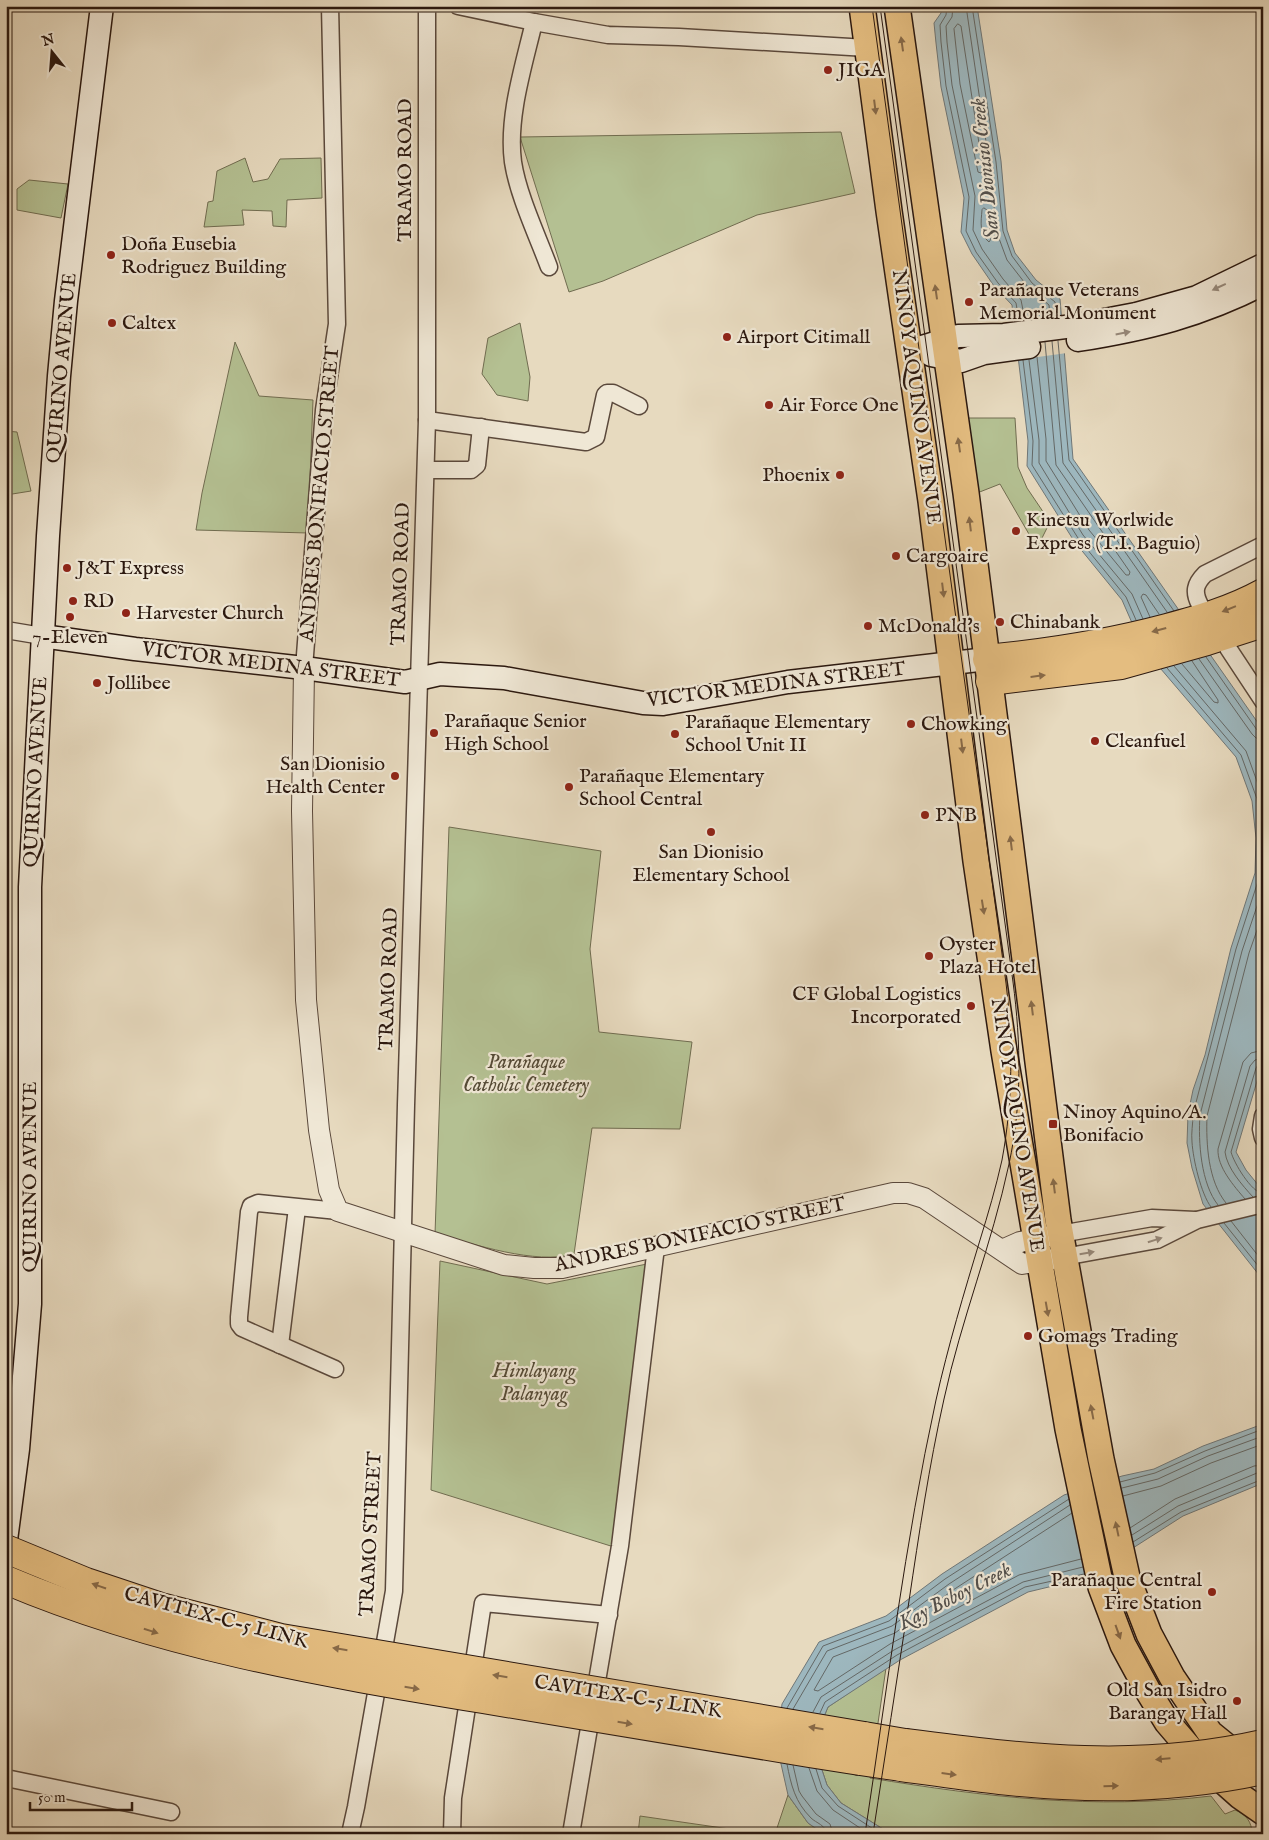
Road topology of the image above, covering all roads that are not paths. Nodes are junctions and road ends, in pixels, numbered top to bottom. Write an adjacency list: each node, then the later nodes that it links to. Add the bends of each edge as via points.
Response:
1 (102, 6): 24 (main road, QUIRINO AVENUE, via 61,358)
2 (330, 6): 26 (street, ANDRES BONIFACIO STREET, via 337,324 324,410)
3 (427, 6): 16 (street, TRAMO ROAD)
4 (458, 6): 7 (street)
5 (862, 6): 8 (main road, NINOY AQUINO AVENUE)
6 (896, 6): 13 (main road, NINOY AQUINO AVENUE, one-way to 6)
7 (534, 22): 8 (street, via 608,35); 10 (street, via 512,138 522,192)
8 (867, 48): 14 (main road, NINOY AQUINO AVENUE, one-way to 14)
9 (1263, 265): 12 (main road, one-way to 12, via 1188,300)
10 (549, 267)
11 (1263, 284): 12 (main road, one-way to 11, via 1126,332 1192,315)
12 (1074, 333): 13 (main road, via 999,343 961,361)
13 (945, 349): 14 (main road); 27 (main road, NINOY AQUINO AVENUE, one-way to 13)
14 (909, 351): 25 (main road, NINOY AQUINO AVENUE, one-way to 25)
15 (639, 406): 17 (street, via 607,392 596,437 586,442)
16 (427, 420): 17 (street); 18 (street, TRAMO ROAD)
17 (481, 427): 18 (street, via 474,468)
18 (426, 470): 28 (street, TRAMO ROAD)
19 (1263, 545): 22 (street, via 1200,579 1196,594)
20 (1263, 594): 22 (highway, one-way to 22, via 1223,612)
21 (1263, 624): 22 (highway)
22 (1208, 629): 27 (highway, via 1131,650 1105,668); 29 (street)
23 (6, 630): 24 (street, VICTOR MEDINA STREET)
24 (42, 636): 26 (main road, VICTOR MEDINA STREET); 42 (main road, QUIRINO AVENUE, via 30,887 30,1304 18,1449)
25 (952, 663): 27 (main road, VICTOR MEDINA STREET); 28 (main road, VICTOR MEDINA STREET, via 788,682 663,704 626,701 504,678 440,674); 39 (main road, NINOY AQUINO AVENUE, one-way to 39, via 978,876)
26 (304, 668): 28 (main road, VICTOR MEDINA STREET, via 405,682); 34 (street, ANDRES BONIFACIO STREET, via 302,811 306,1000 328,1190)
27 (988, 670): 37 (main road, NINOY AQUINO AVENUE, one-way to 27)
28 (419, 680): 36 (street, TRAMO ROAD)
29 (1263, 701)
30 (1263, 1116): 31 (street)
31 (1263, 1138)
32 (1263, 1204): 35 (street)
33 (297, 1208): 34 (street); 40 (street); 40 (street, via 258,1203 251,1206 249,1212 240,1324 242,1328)
34 (338, 1211): 36 (street, ANDRES BONIFACIO STREET)
35 (1202, 1219): 37 (street, via 1152,1218); 37 (street, one-way to 35, via 1157,1240)
36 (402, 1233): 38 (street, ANDRES BONIFACIO STREET, via 504,1265 534,1268 562,1268); 54 (street, TRAMO STREET, via 394,1590)
37 (1062, 1246): 39 (street, ANDRES BONIFACIO STREET); 46 (main road, NINOY AQUINO AVENUE, one-way to 37, via 1149,1634 1127,1577 1101,1459)
38 (656, 1247): 39 (street, ANDRES BONIFACIO STREET, via 893,1193 908,1193 924,1198 1022,1264); 45 (street)
39 (1037, 1250): 47 (main road, NINOY AQUINO AVENUE, one-way to 47, via 1077,1474 1101,1586 1123,1645)
40 (280, 1345): 41 (street)
41 (335, 1369)
42 (6, 1540)
43 (6, 1549): 48 (highway, CAVITEX–C-5 LINK, one-way to 43, bridge, via 1158,1760 1091,1761 1010,1756 889,1740 281,1638 161,1607 86,1582)
44 (6, 1580): 49 (highway, CAVITEX–C-5 LINK, one-way to 49, bridge, via 124,1623 285,1665 868,1762 993,1779 1088,1786 1180,1782)
45 (609, 1615): 55 (street, via 484,1603 453,1798); 56 (street)
46 (1188, 1703): 47 (main road); 50 (main road, NINOY AQUINO AVENUE, via 1210,1734)
47 (1167, 1722): 53 (main road, NINOY AQUINO AVENUE, via 1213,1772)
48 (1263, 1744)
49 (1263, 1770)
50 (1263, 1776)
51 (6, 1778): 52 (street)
52 (170, 1812)
53 (1262, 1812)
54 (350, 1834)
55 (452, 1834)
56 (571, 1834)

